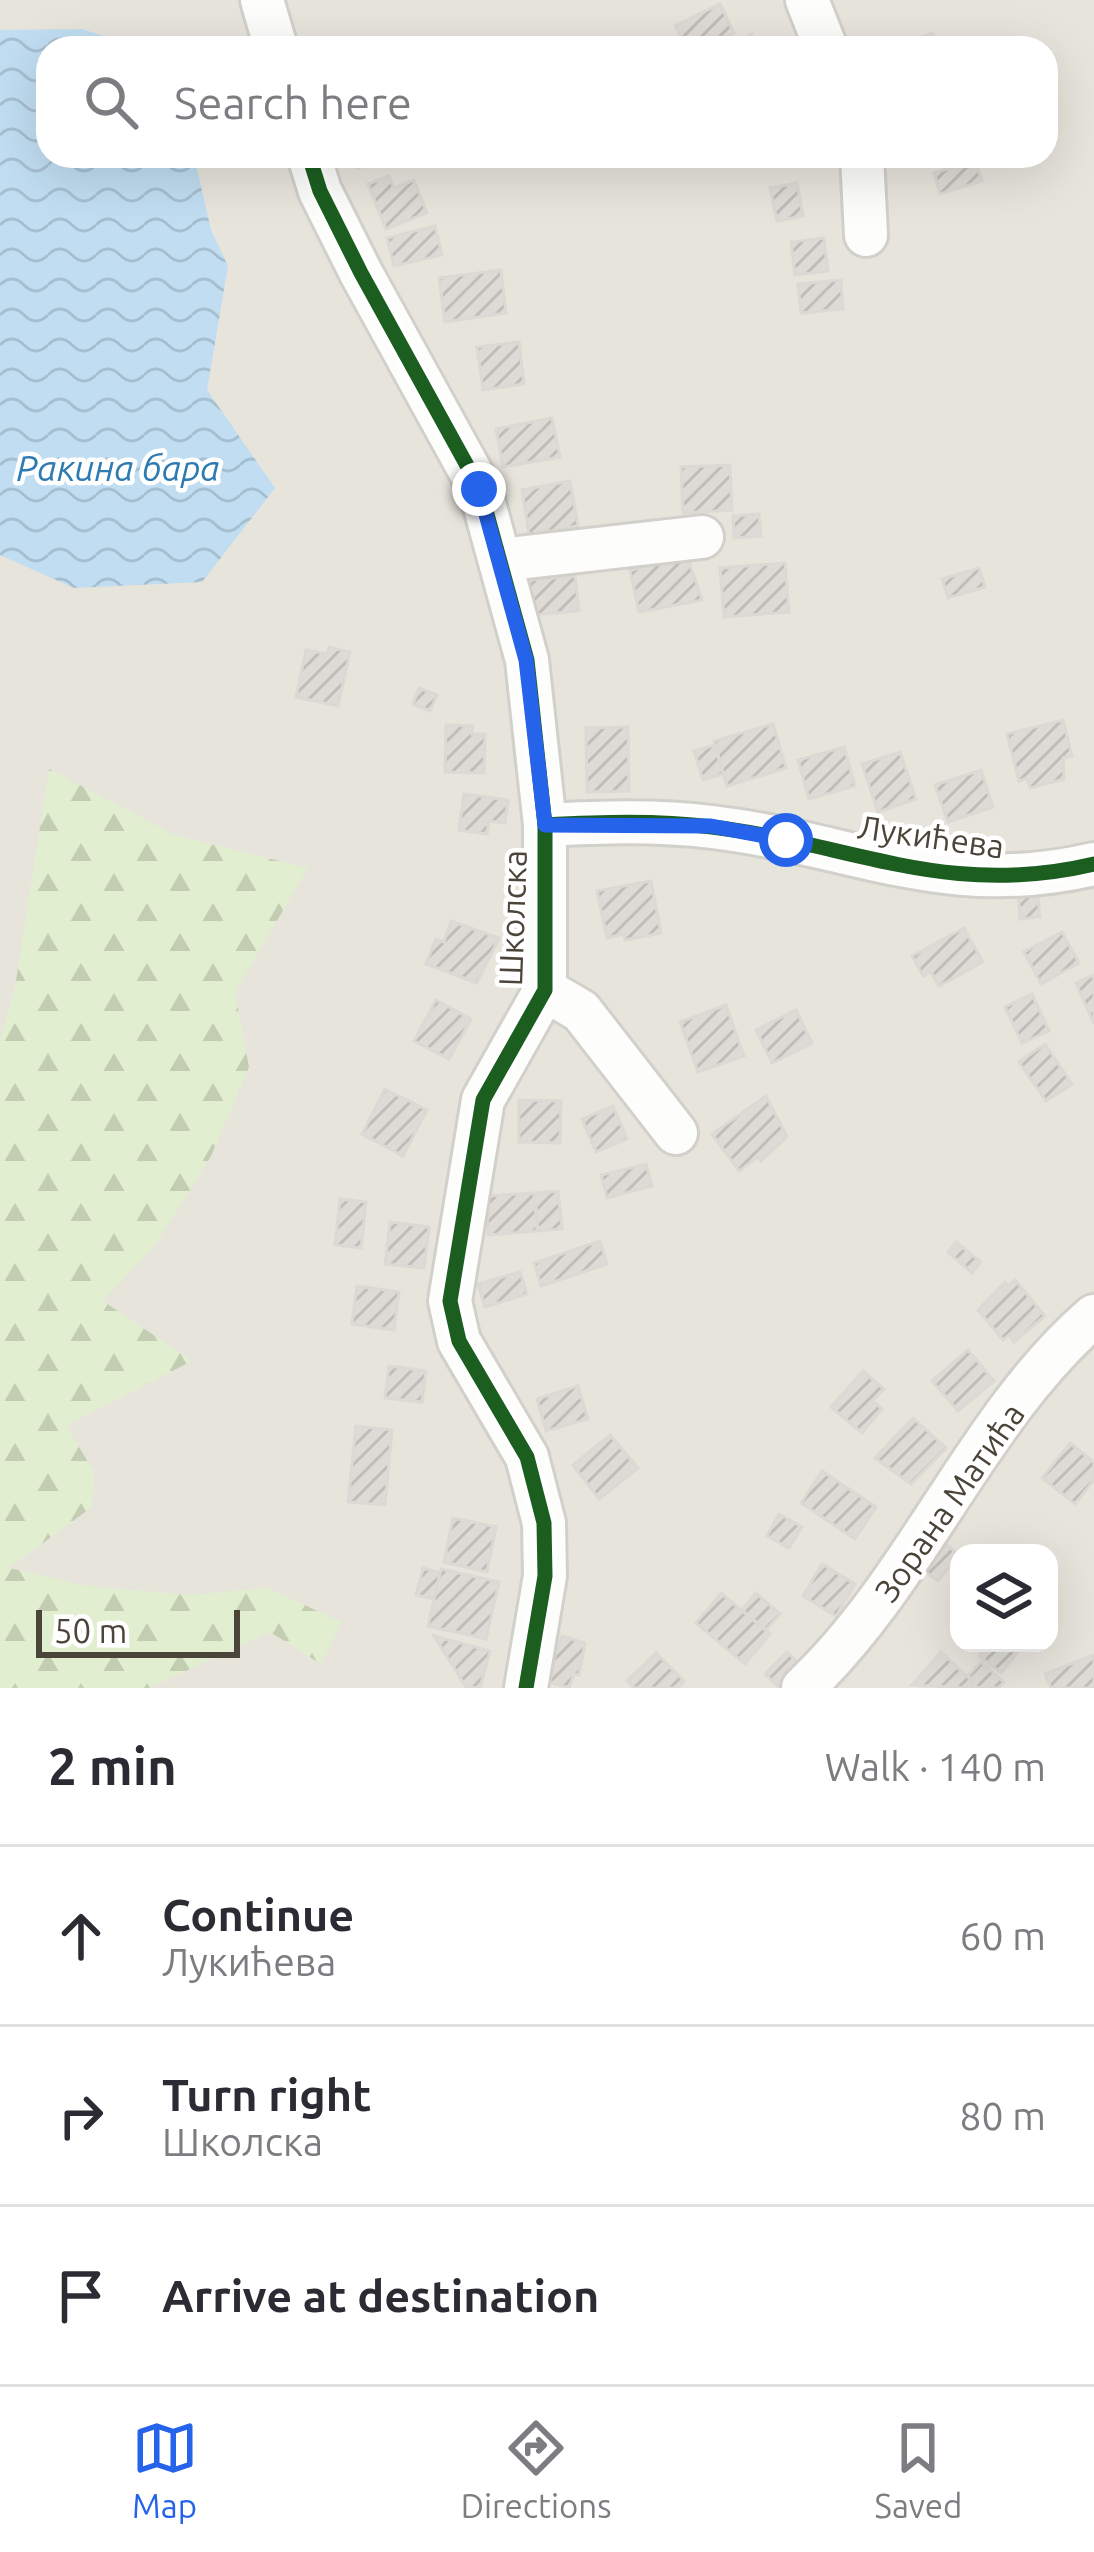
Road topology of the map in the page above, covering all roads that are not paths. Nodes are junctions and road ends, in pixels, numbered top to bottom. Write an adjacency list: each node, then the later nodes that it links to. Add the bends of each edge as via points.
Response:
1 (807, 0): 2 (street)
2 (821, 36)
3 (313, 168): 7 (street, Школска, via 463,450)
4 (863, 168): 5 (street)
5 (866, 235)
6 (702, 537): 7 (street)
7 (501, 560): 8 (street, Школска, via 526,660)
8 (545, 825): 9 (street, Лукићева, via 711,826 956,876 1038,878); 10 (street, Школска)
9 (1094, 864)
10 (545, 990): 11 (street, via 581,1011); 13 (street, Школска, via 482,1100 450,1301 459,1341 527,1457 544,1522 545,1576)
11 (676, 1133)
12 (1094, 1316): 14 (street, Зорана Матића, via 1032,1384 849,1645)
13 (526, 1688)
14 (803, 1688)

